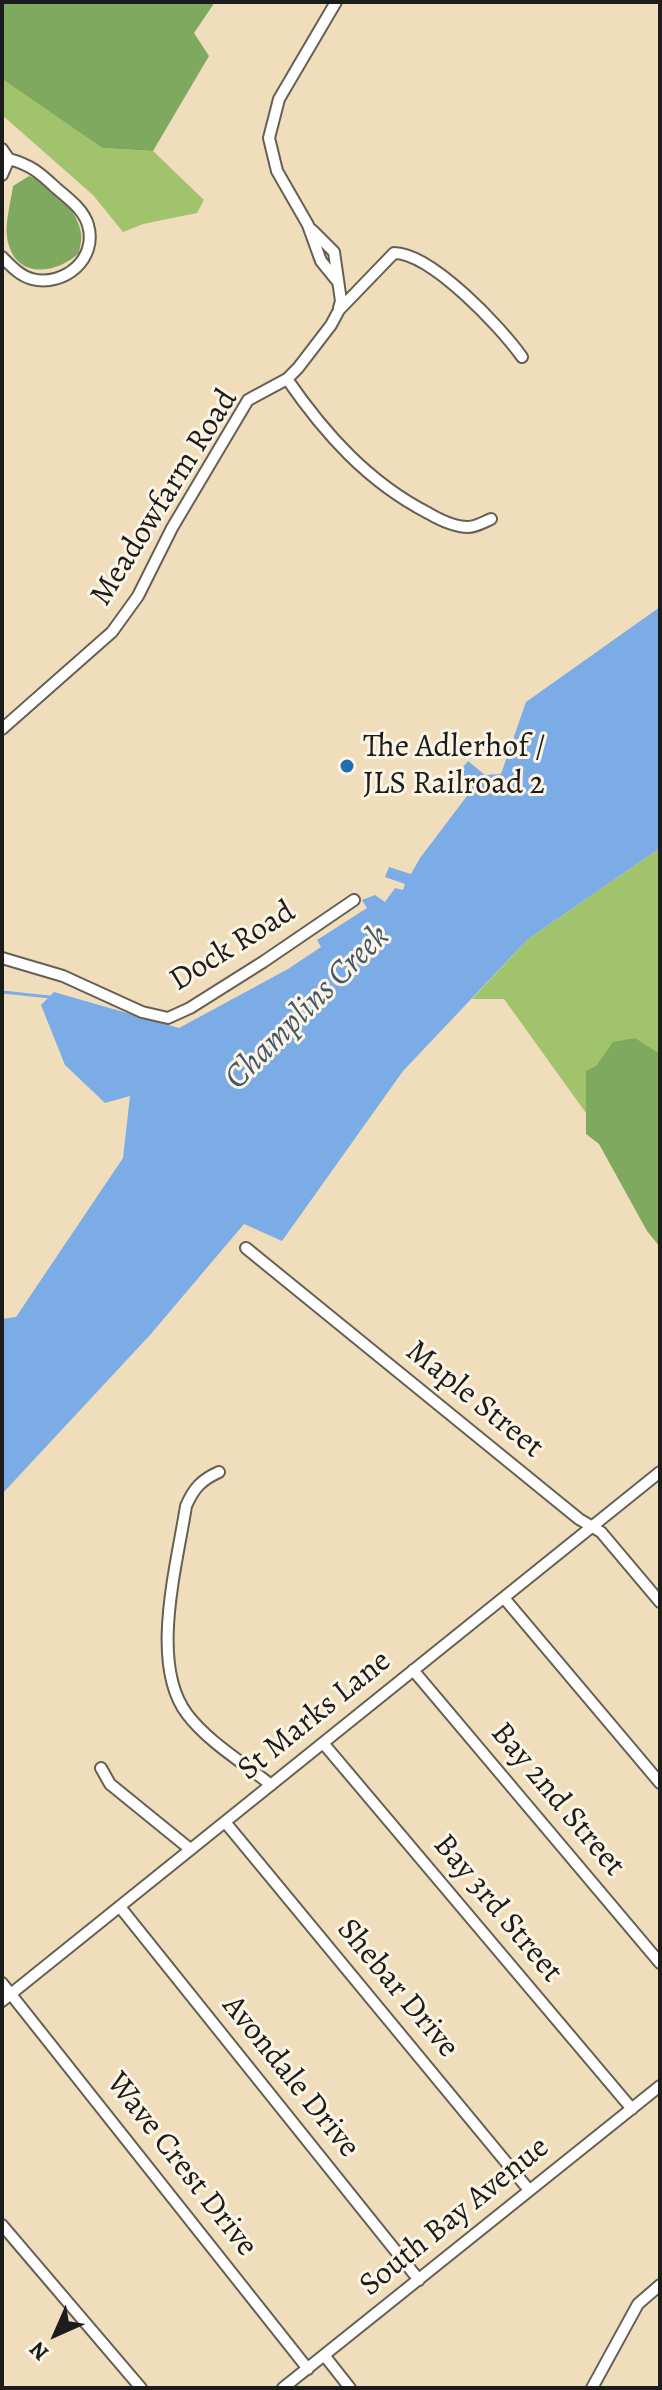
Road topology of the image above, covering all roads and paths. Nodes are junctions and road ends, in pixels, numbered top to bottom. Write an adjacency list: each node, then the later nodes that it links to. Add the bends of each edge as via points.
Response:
1 (336, 2): 5 (street, via 279,99 269,138 277,171 308,225 334,252)
2 (5, 154): 3 (street); 4 (street, via 28,164 70,200 82,212 90,238 85,258 58,279 28,279)
3 (2, 175)
4 (2, 257)
5 (339, 310): 6 (street, Meadowfarm Road, via 394,253 414,257 494,322); 7 (street, Meadowfarm Road)
6 (522, 357)
7 (287, 379): 8 (street, via 347,455 399,498 461,526); 9 (street, Meadowfarm Road, via 248,400 138,596 112,632)
8 (491, 519)
9 (2, 729)
10 (354, 900): 11 (street, Dock Road, via 168,1018)
11 (2, 958)
12 (246, 1248): 15 (street, Maple Street)
13 (219, 1472): 22 (street, via 193,1489 186,1506 167,1662 186,1713)
14 (660, 1472): 15 (street, St Marks Lane)
15 (591, 1526): 16 (street, St Marks Lane); 17 (street, Maple Street)
16 (504, 1598): 18 (street, St Marks Lane); 21 (street)
17 (660, 1602)
18 (413, 1670): 19 (street, St Marks Lane); 26 (street, Bay 2nd Street)
19 (323, 1743): 22 (street, St Marks Lane); 31 (street, Bay 3rd Street)
20 (101, 1768): 24 (street, via 110,1784)
21 (660, 1783)
22 (271, 1785): 23 (street, St Marks Lane)
23 (225, 1822): 24 (street, St Marks Lane); 32 (street, Shebar Drive)
24 (190, 1849): 25 (street, St Marks Lane)
25 (120, 1907): 28 (street, St Marks Lane); 34 (street, Avondale Drive)
26 (660, 1963)
27 (2, 1983): 28 (street, Wave Crest Drive)
28 (12, 1993): 29 (street, St Marks Lane); 37 (street, Wave Crest Drive)
29 (2, 2001)
30 (660, 2086): 31 (street, South Bay Avenue)
31 (632, 2109): 32 (street, South Bay Avenue)
32 (529, 2190): 34 (street, South Bay Avenue)
33 (2, 2225): 38 (street)
34 (419, 2280): 36 (street, South Bay Avenue)
35 (660, 2285): 41 (street, via 638,2304)
36 (324, 2355): 37 (street, South Bay Avenue); 40 (street)
37 (308, 2369): 39 (street, South Bay Avenue)
38 (141, 2388)
39 (283, 2388)
40 (350, 2388)
41 (592, 2388)

